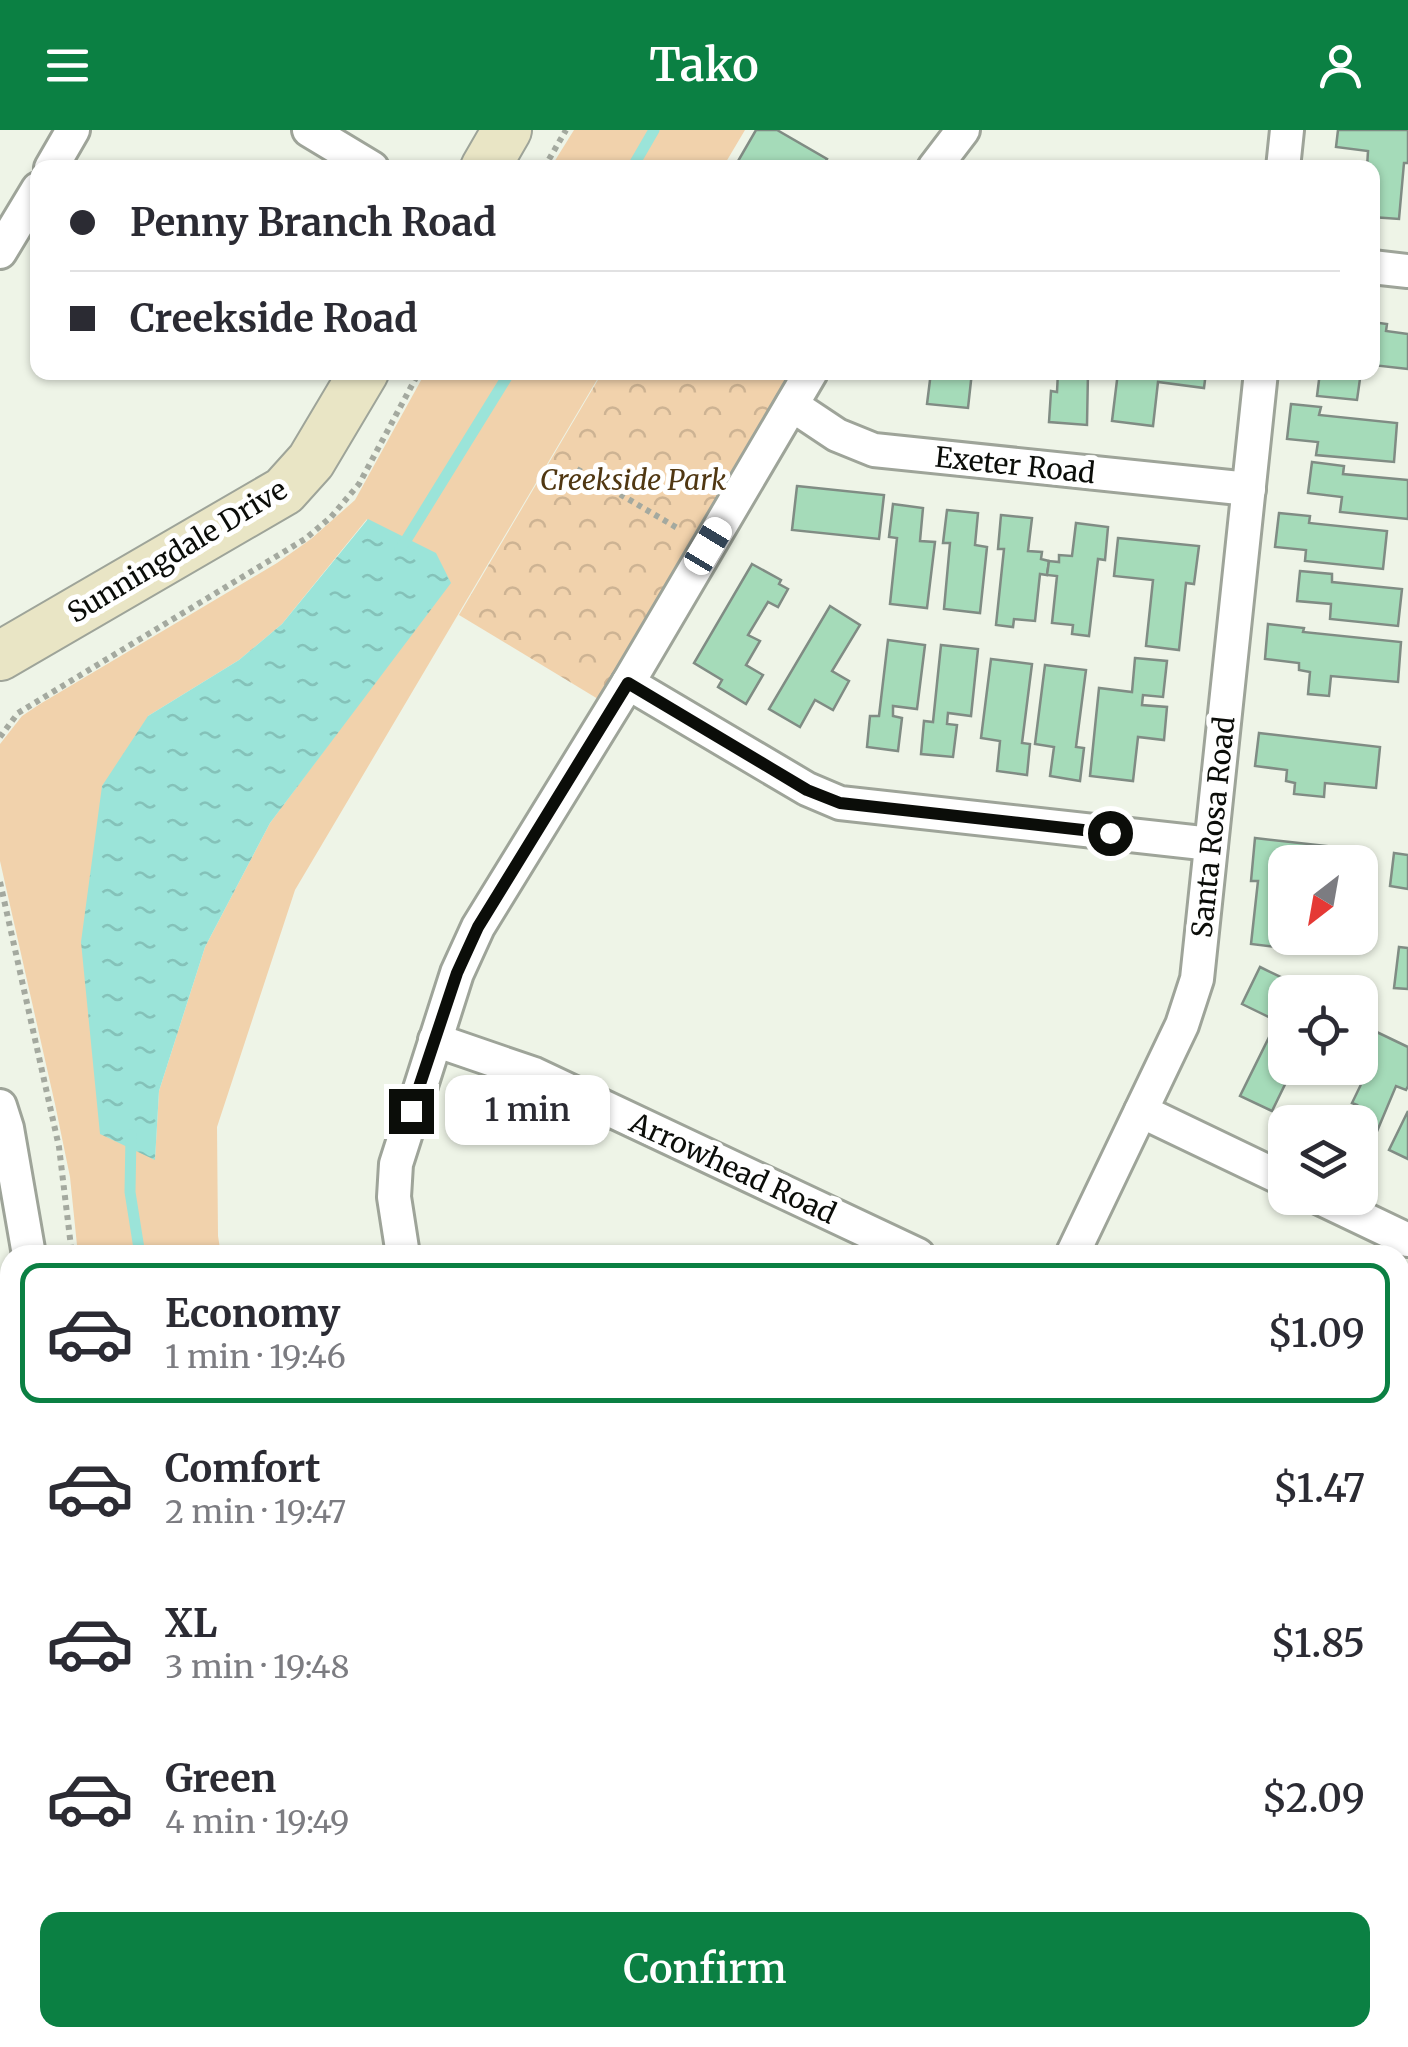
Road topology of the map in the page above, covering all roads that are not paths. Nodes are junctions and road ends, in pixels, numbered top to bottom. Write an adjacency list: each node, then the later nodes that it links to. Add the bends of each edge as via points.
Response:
1 (73, 130): 6 (street)
2 (308, 130): 7 (street)
3 (507, 130): 8 (street)
4 (963, 130): 9 (street)
5 (1288, 130): 10 (street)
6 (55, 160)
7 (359, 160)
8 (489, 160)
9 (940, 160)
10 (1285, 160)
11 (30, 202): 12 (street)
12 (0, 252)
13 (1380, 269): 14 (street)
14 (1408, 271)
15 (359, 380): 20 (street, Sunningdale Drive, via 311,462 284,491)
16 (807, 380): 18 (street)
17 (1261, 380): 19 (street, Santa Rosa Road)
18 (792, 405): 19 (street, Exeter Road, via 874,450); 21 (street)
19 (1249, 489): 22 (street, Santa Rosa Road)
20 (0, 656)
21 (628, 683): 22 (street, via 840,803); 23 (street, via 478,927)
22 (1211, 844): 25 (street, Santa Rosa Road, via 1191,1002)
23 (435, 1040): 30 (street, via 396,1164); 31 (street, Arrowhead Road, via 534,1074)
24 (0, 1106): 29 (street)
25 (1141, 1111): 26 (street); 32 (street, Santa Rosa Road)
26 (1268, 1172)
27 (1356, 1215): 28 (street)
28 (1408, 1240)
29 (28, 1245)
30 (401, 1245)
31 (897, 1245)
32 (1077, 1245)

